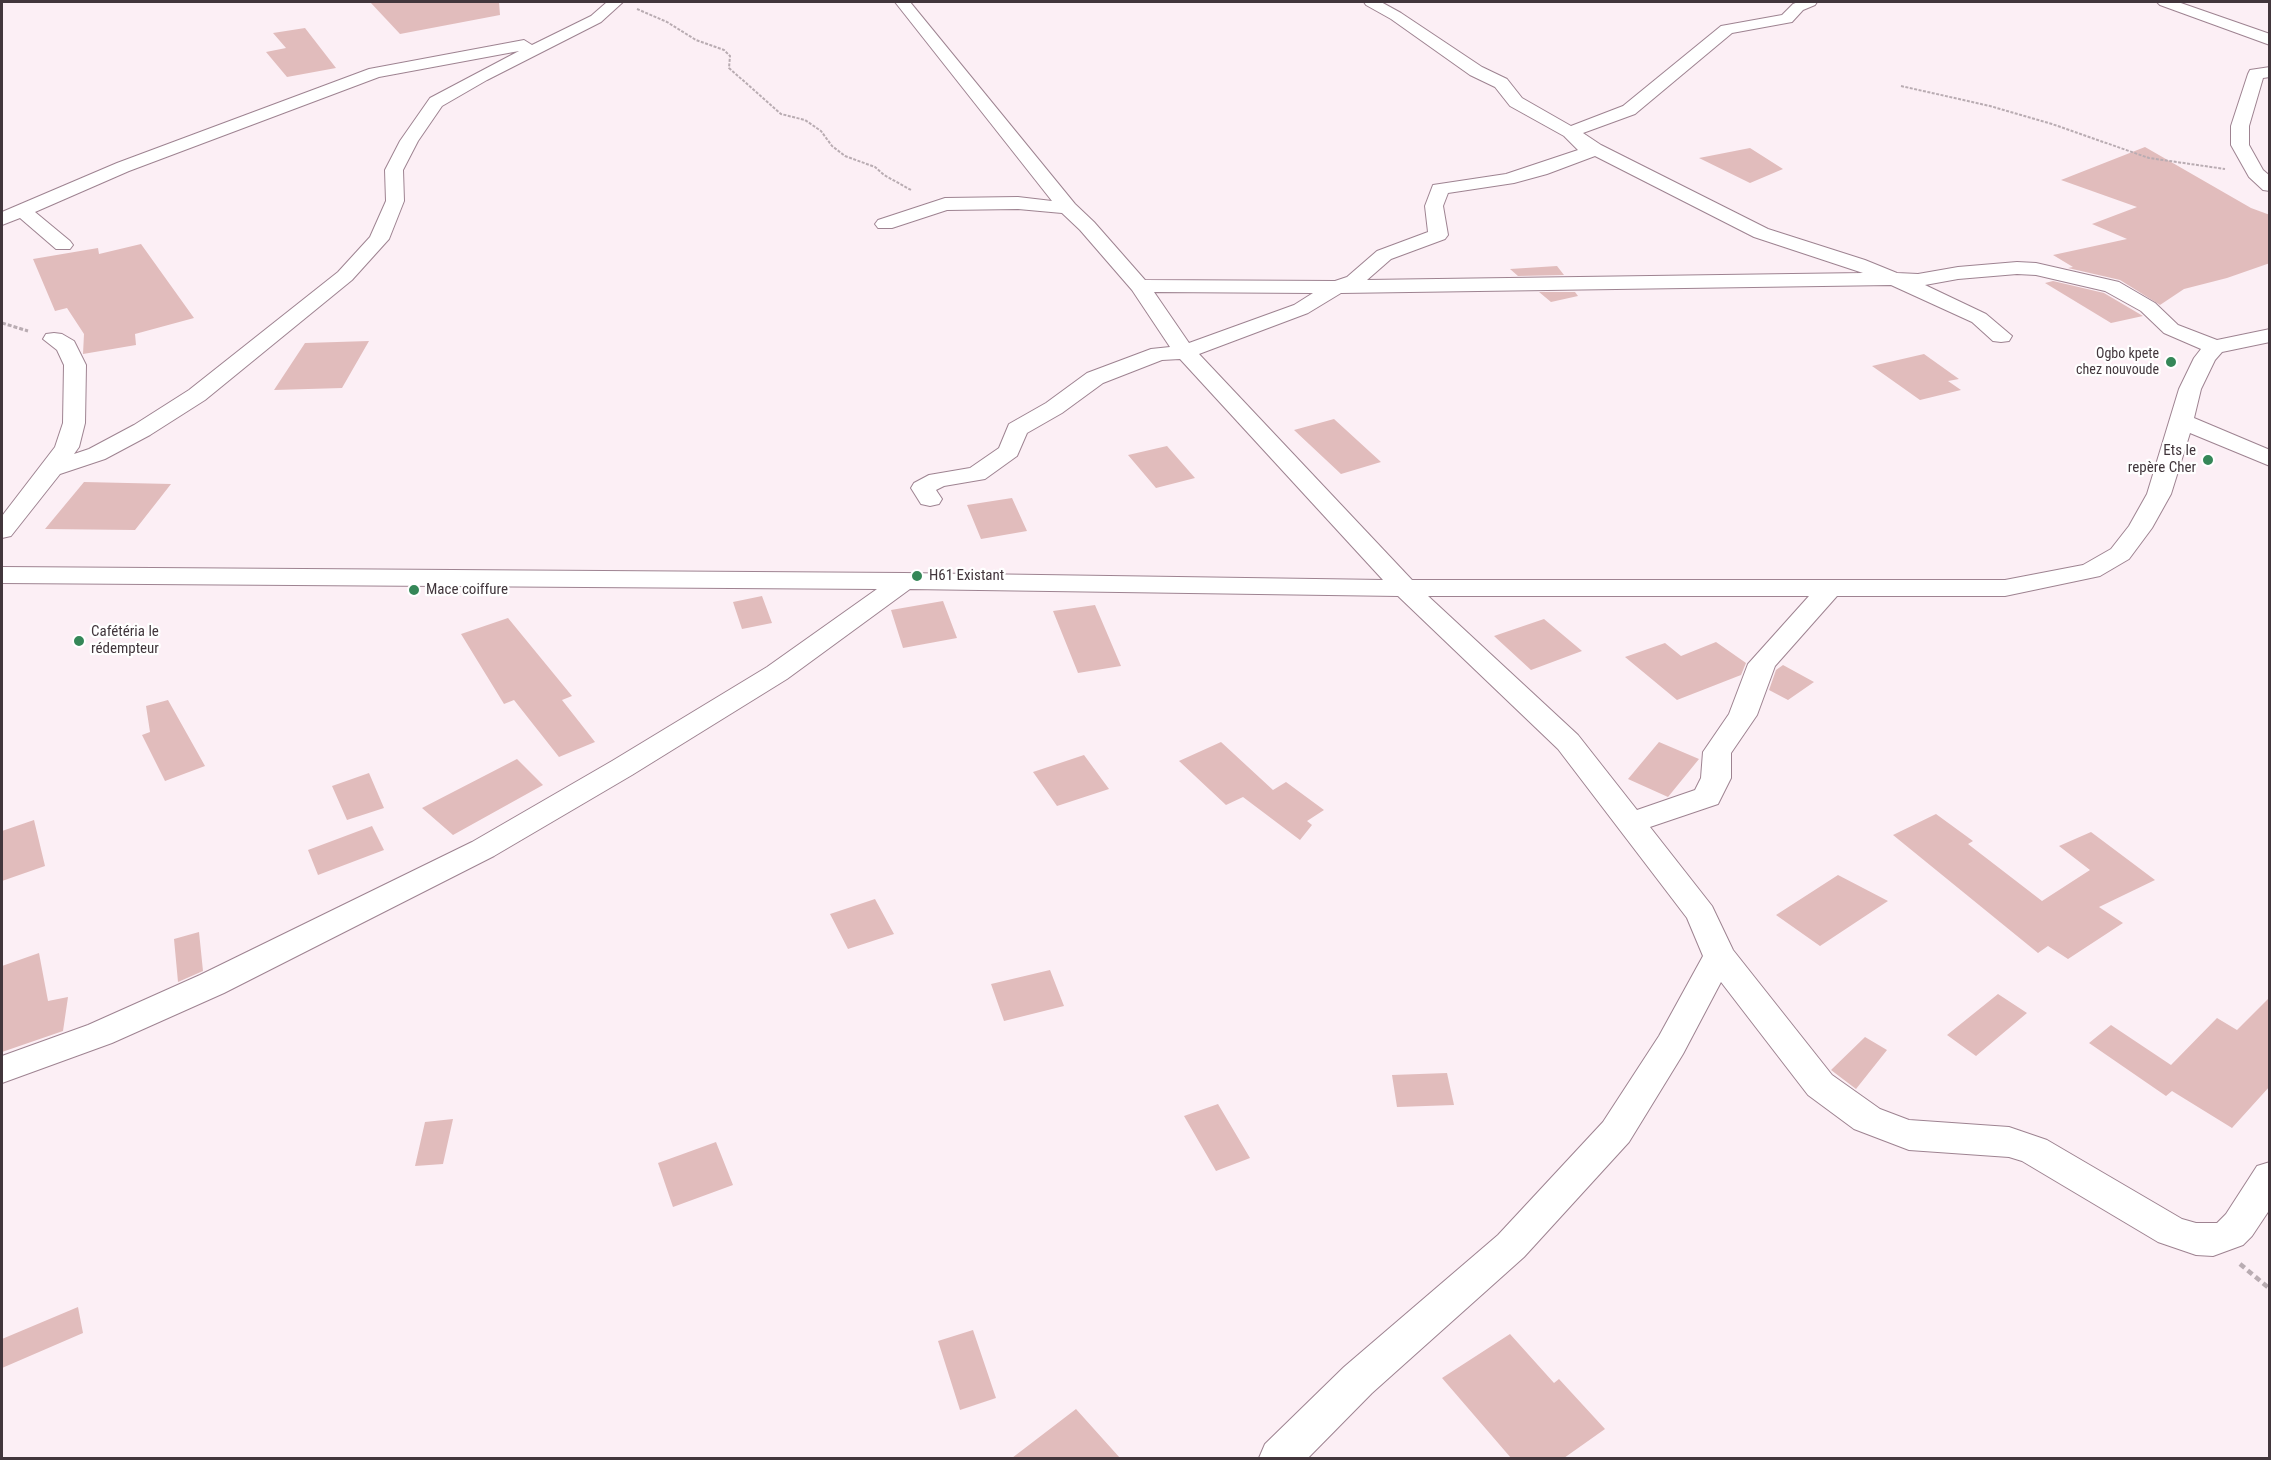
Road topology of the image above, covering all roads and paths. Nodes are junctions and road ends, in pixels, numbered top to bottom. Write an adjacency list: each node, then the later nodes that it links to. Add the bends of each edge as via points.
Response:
1 (615, 2): 7 (street, via 596,19); 13 (path, via 652,15 696,40 724,50 729,56 729,68 781,114 804,120 820,130 845,156 875,167)
2 (902, 2): 14 (street)
3 (1371, 2): 10 (street, via 1476,71 1501,83 1516,102)
4 (1810, 2): 10 (street, via 1798,7 1787,19 1726,29 1629,110)
5 (2165, 2): 6 (street)
6 (2262, 37): 8 (street)
7 (557, 40): 15 (street, via 476,52 375,74 123,167); 29 (street, via 436,102 394,170 394,201 379,238 345,276 197,395 97,454)
8 (2263, 73): 11 (street, via 2240,126 2240,145)
9 (1901, 86): 11 (path, via 1990,106 2149,158)
10 (1570, 132): 19 (street, via 1595,149 1761,233 1858,264); 21 (street, via 1590,152 1507,179 1440,189 1434,206 1438,235 1384,255 1354,281)
11 (2255, 173): 12 (street)
12 (2270, 186)
13 (945, 204): 14 (street, via 1018,203); 17 (street)
14 (1068, 208): 20 (street)
15 (22, 210): 16 (street); 18 (street)
16 (2, 219)
17 (885, 224)
18 (63, 245)
19 (1889, 279): 21 (street); 23 (street, via 1979,318); 26 (street, via 2036,269 2112,286 2148,307 2170,329)
20 (1139, 286): 21 (street); 25 (street)
21 (1337, 287): 25 (street, via 1300,309)
22 (2270, 335): 26 (street)
23 (2001, 336)
24 (54, 339): 29 (street, via 66,346 75,365 74,423 67,447)
25 (1182, 347): 30 (street, via 1095,378 1017,429 1009,451 977,474 937,480 922,488); 34 (street)
26 (2215, 347): 27 (street, via 2190,389)
27 (2182, 422): 28 (street); 35 (street, via 2159,494 2140,528 2120,554 2091,571 2005,588)
28 (2270, 459)
29 (52, 469): 31 (street)
30 (930, 499)
31 (2, 531)
32 (2, 574): 33 (street)
33 (904, 581): 34 (street); 38 (street, via 777,673 483,849 212,984 100,1034)
34 (1405, 588): 35 (street); 36 (street, via 1568,742)
35 (1830, 588): 36 (street, via 1762,664 1743,715 1717,752 1716,778 1707,797)
36 (1631, 823): 37 (street, via 1701,914)
37 (1719, 956): 39 (street, via 1820,1085 1867,1119 1890,1129 2009,1142 2034,1150 2171,1231 2196,1239 2213,1240 2230,1234); 40 (street, via 1671,1045 1616,1132 1511,1246 1358,1380)
38 (2, 1070)
39 (2270, 1177)
40 (1280, 1458)

